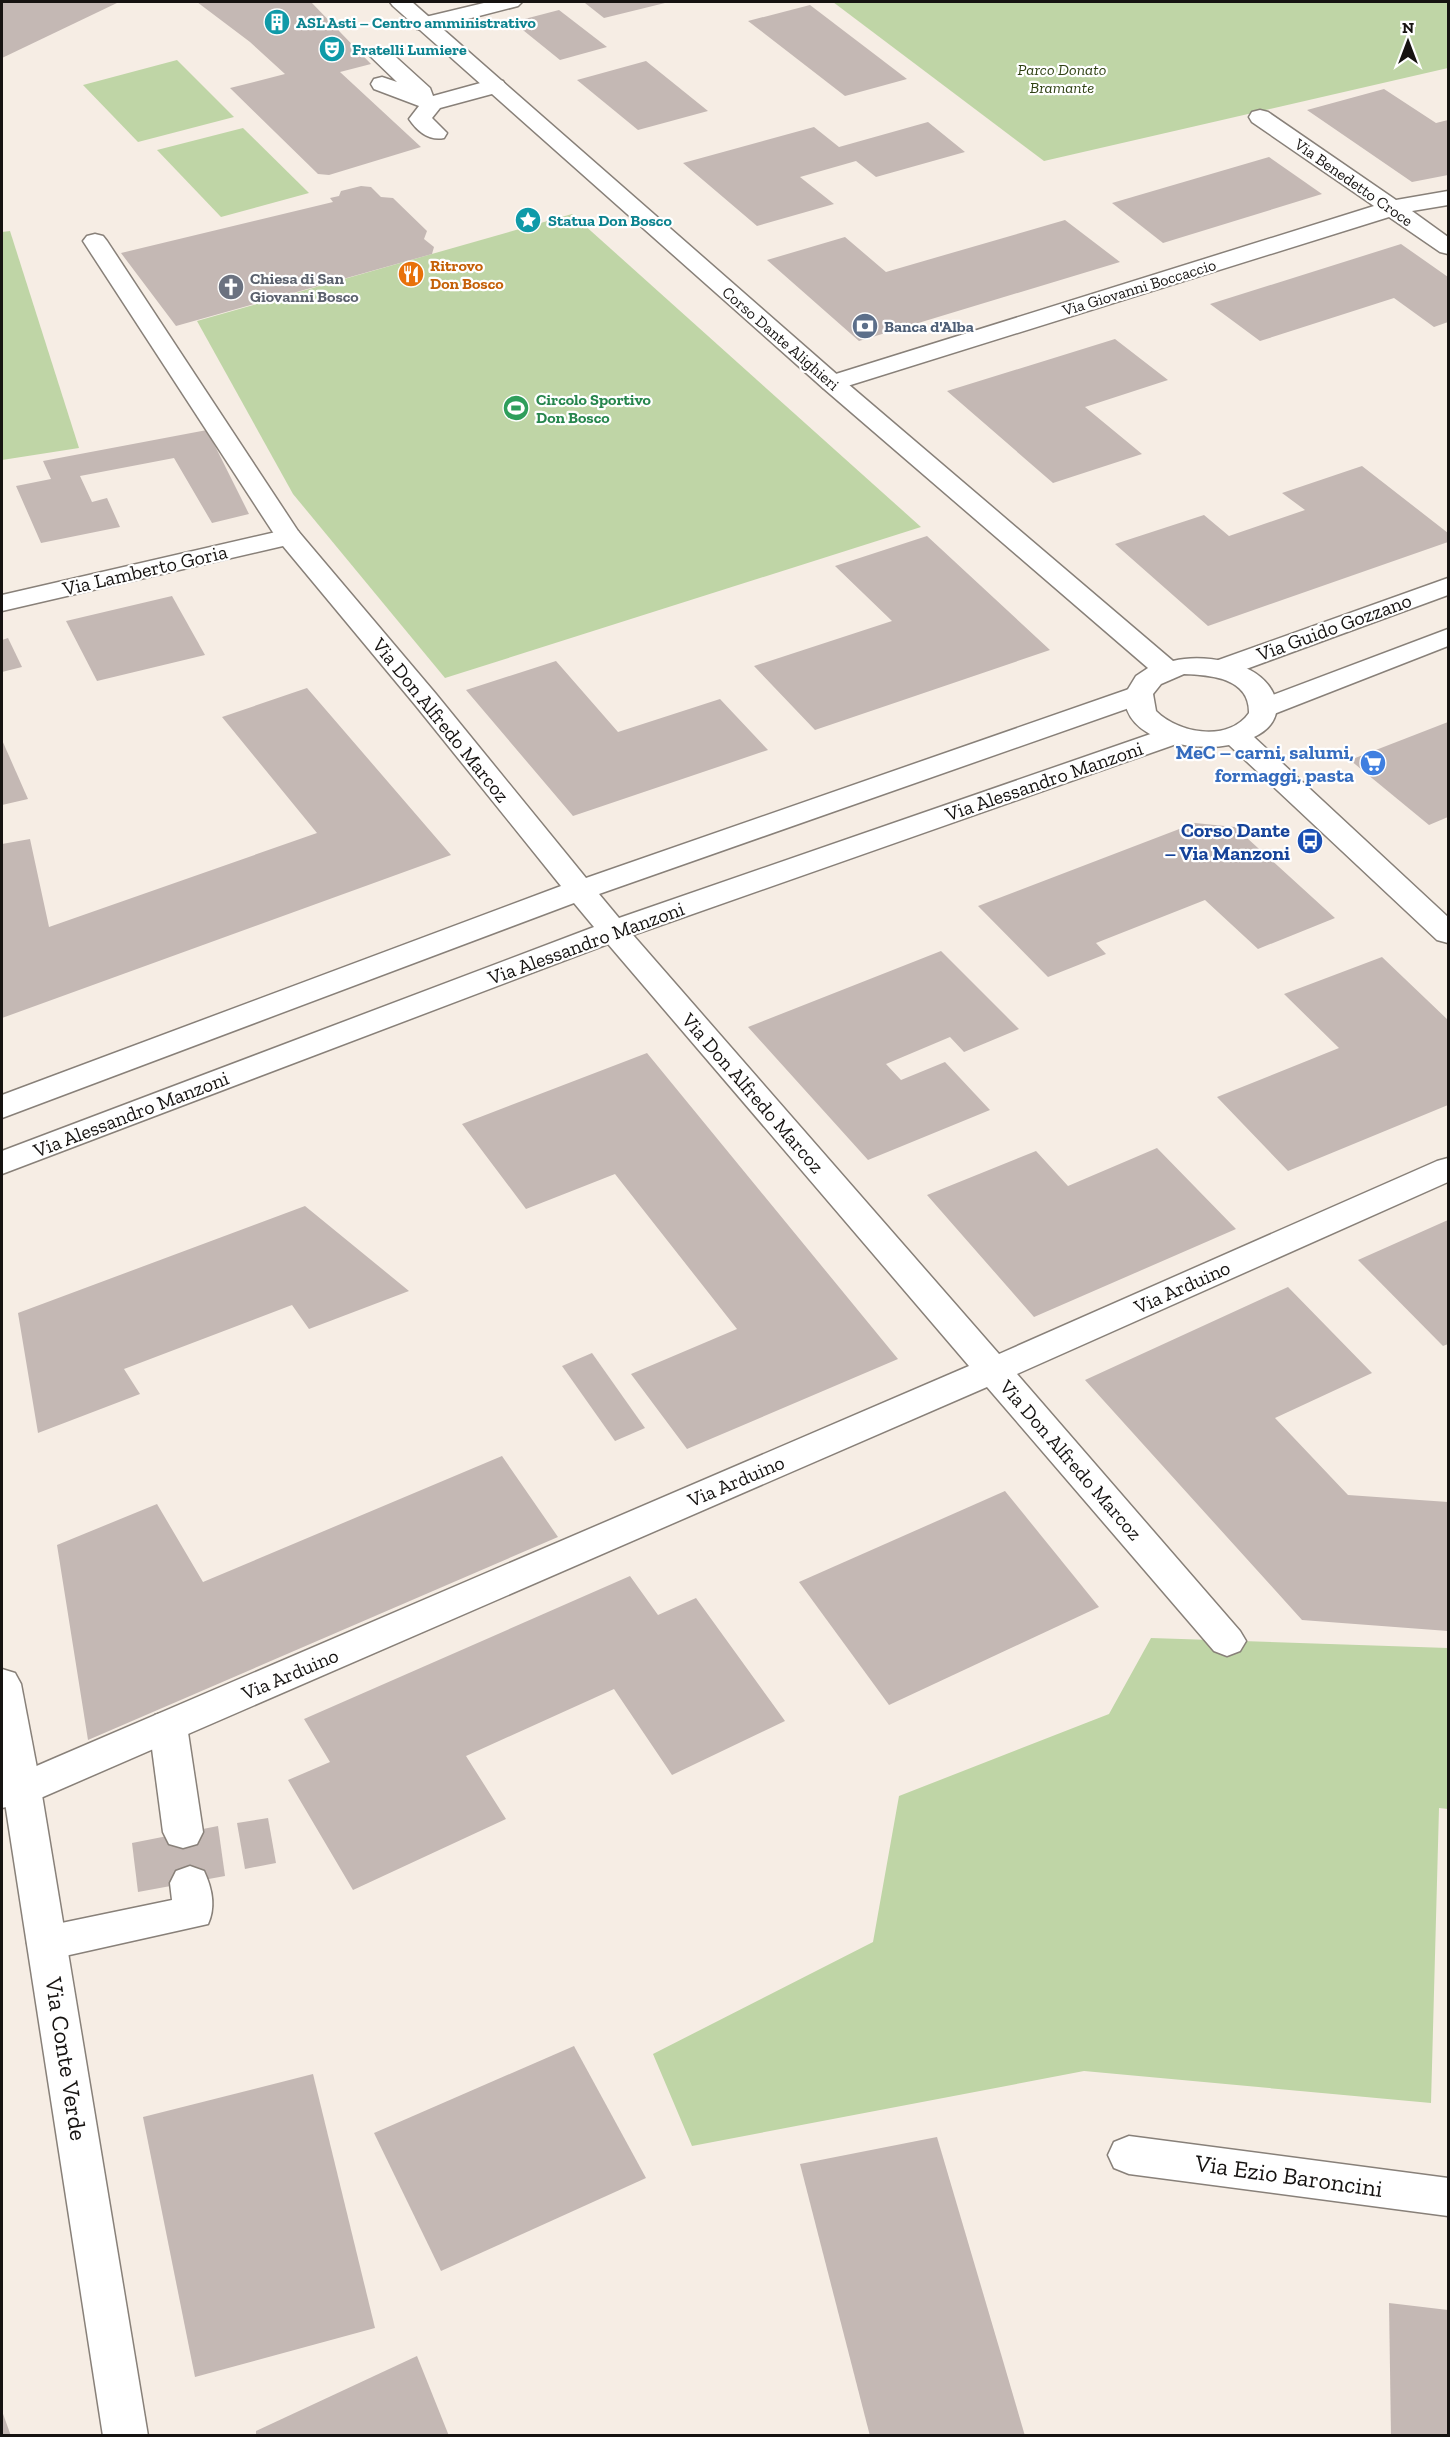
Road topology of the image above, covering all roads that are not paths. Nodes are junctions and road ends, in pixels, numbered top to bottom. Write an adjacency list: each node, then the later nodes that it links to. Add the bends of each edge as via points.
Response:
1 (400, 2): 3 (street, Corso Dante Alighieri)
2 (511, 2): 3 (street)
3 (424, 24): 6 (street, Corso Dante Alighieri)
4 (379, 54): 7 (street)
5 (382, 84): 7 (street)
6 (495, 86): 7 (street); 15 (street, Corso Dante Alighieri)
7 (432, 102): 8 (street); 10 (street, via 420,119)
8 (396, 112)
9 (1260, 117): 12 (street, Via Benedetto Croce)
10 (436, 133)
11 (1449, 198): 12 (street, Via Giovanni Boccaccio)
12 (1392, 208): 14 (street, Via Benedetto Croce); 15 (street, Via Giovanni Boccaccio)
13 (94, 241): 16 (street, Via Don Alfredo Marcoz)
14 (1449, 247)
15 (832, 383): 21 (street, Corso Dante Alighieri)
16 (289, 537): 18 (street, Via Lamberto Goria); 26 (street, Via Don Alfredo Marcoz)
17 (1449, 586): 20 (street, Via Guido Gozzano)
18 (2, 603)
19 (1449, 637): 23 (street)
20 (1220, 669): 21 (street, via 1192,666); 23 (street, via 1252,685 1262,696)
21 (1167, 670): 22 (street, via 1153,676)
22 (1139, 695): 24 (street, via 1147,718); 26 (street)
23 (1264, 708): 25 (street, via 1250,729)
24 (1175, 735): 25 (street, via 1196,740); 27 (street, Via Alessandro Manzoni)
25 (1236, 736): 28 (street)
26 (580, 890): 27 (street, Via Don Alfredo Marcoz); 29 (street)
27 (613, 931): 30 (street, Via Alessandro Manzoni); 32 (street, Via Don Alfredo Marcoz)
28 (1449, 933)
29 (2, 1107)
30 (2, 1163)
31 (1449, 1169): 32 (street, Via Arduino)
32 (994, 1370): 33 (street, Via Don Alfredo Marcoz); 35 (street, Via Arduino)
33 (1227, 1641)
34 (2, 1684): 36 (street, Via Conte Verde)
35 (168, 1726): 36 (street, Via Arduino); 37 (street)
36 (12, 1791): 39 (street, Via Conte Verde)
37 (183, 1832)
38 (190, 1883): 39 (street, via 194,1912)
39 (47, 1943): 42 (street, Via Conte Verde)
40 (1129, 2155): 41 (street, Via Ezio Baroncini)
41 (1449, 2197)
42 (126, 2436)

